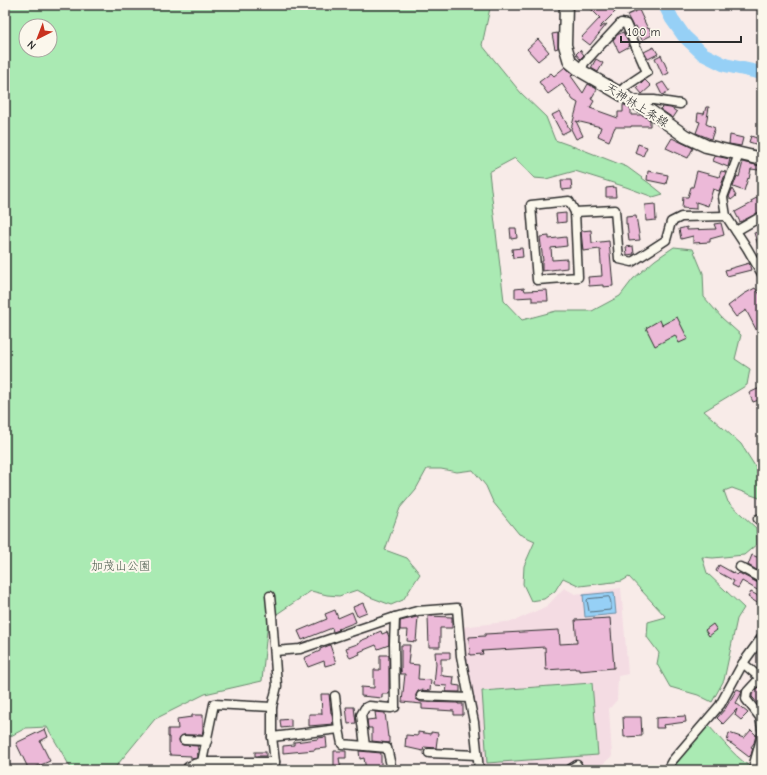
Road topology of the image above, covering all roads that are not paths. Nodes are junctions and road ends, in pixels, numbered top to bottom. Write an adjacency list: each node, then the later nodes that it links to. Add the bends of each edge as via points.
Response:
1 (566, 5): 2 (main road, 天神林上条線, via 565,45 570,62)
2 (581, 71): 3 (main road, 天神林上条線); 3 (street, via 584,63 621,23 626,24 647,72)
3 (619, 93): 4 (main road, 天神林上条線)
4 (631, 100): 5 (street); 6 (main road, 天神林上条線, via 685,136 706,146)
5 (680, 104)
6 (739, 154): 7 (main road, 天神林上条線); 9 (street, via 723,198)
7 (762, 159)
8 (575, 212): 8 (street, via 569,201 531,206 537,280 578,277); 9 (street, via 615,210 619,259 632,262 666,240 671,222 681,217)
9 (726, 216): 11 (street)
10 (762, 216): 11 (street)
11 (736, 231): 12 (street)
12 (762, 274)
13 (740, 567): 14 (street)
14 (762, 579)
15 (270, 596): 18 (street)
16 (395, 617): 18 (street, via 300,649); 23 (street, via 417,611 457,608 461,656); 31 (street, via 395,706 365,708 361,714)
17 (762, 637): 19 (street)
18 (275, 651): 24 (street, via 277,686)
19 (743, 663): 20 (street); 40 (street, via 720,705 672,760)
20 (761, 678): 26 (street, via 747,692 746,699 760,717)
21 (335, 696): 25 (street)
22 (421, 696): 23 (street)
23 (469, 698): 33 (street)
24 (272, 707): 28 (street); 30 (street, via 214,704)
25 (339, 729): 28 (street); 31 (street, via 342,744)
26 (762, 729)
27 (762, 735): 36 (street, via 754,764)
28 (272, 737): 35 (street)
29 (184, 740): 30 (street)
30 (207, 741): 34 (street)
31 (365, 746): 38 (street, via 387,748)
32 (429, 753): 33 (street)
33 (477, 755): 39 (street)
34 (202, 762): 35 (street); 37 (street, via 188,767)
35 (275, 766)
36 (762, 767)
37 (188, 770)
38 (392, 770)
39 (479, 770)
40 (667, 770)

